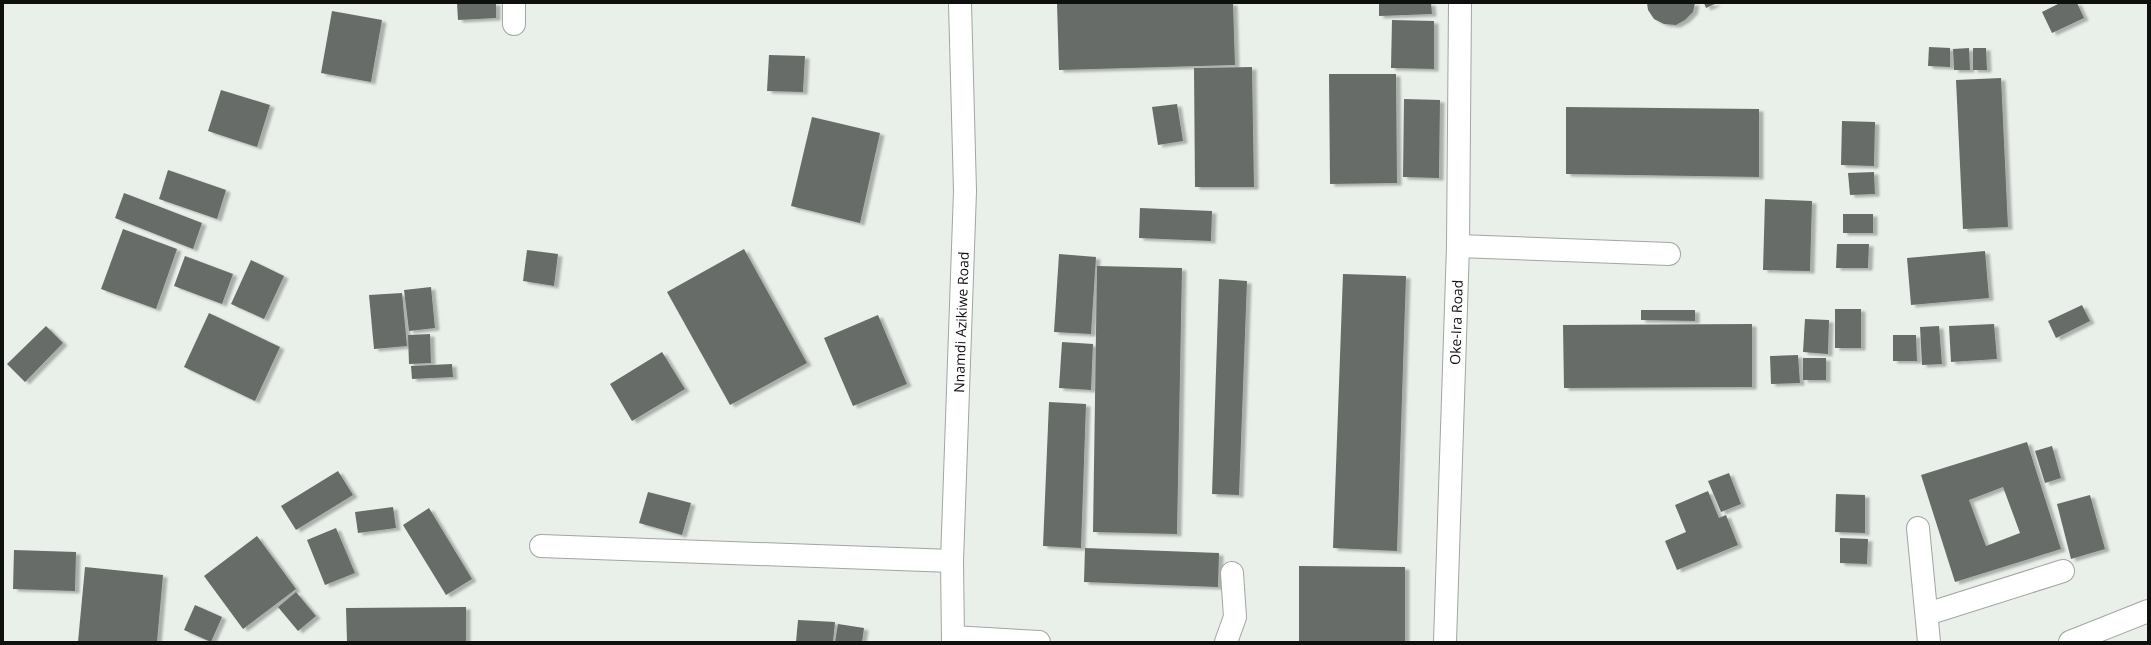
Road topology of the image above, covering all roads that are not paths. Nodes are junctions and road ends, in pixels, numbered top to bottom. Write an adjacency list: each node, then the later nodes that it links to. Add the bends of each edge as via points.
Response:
1 (960, 3): 7 (street, Nnamdi Azikiwe Road, via 965,191)
2 (1460, 3): 3 (street, Oke-Ira Road)
3 (1458, 246): 4 (street); 15 (street, Oke-Ira Road)
4 (1669, 254)
5 (1918, 528): 11 (street)
6 (541, 546): 7 (street)
7 (952, 561): 12 (street, Nnamdi Azikiwe Road)
8 (2063, 570): 11 (street)
9 (1232, 573): 14 (street, via 1235,617)
10 (2148, 611): 17 (street)
11 (1926, 614): 16 (street)
12 (953, 639): 13 (street)
13 (1039, 642)
14 (1226, 642)
15 (1445, 642)
16 (1929, 642)
17 (2070, 642)

